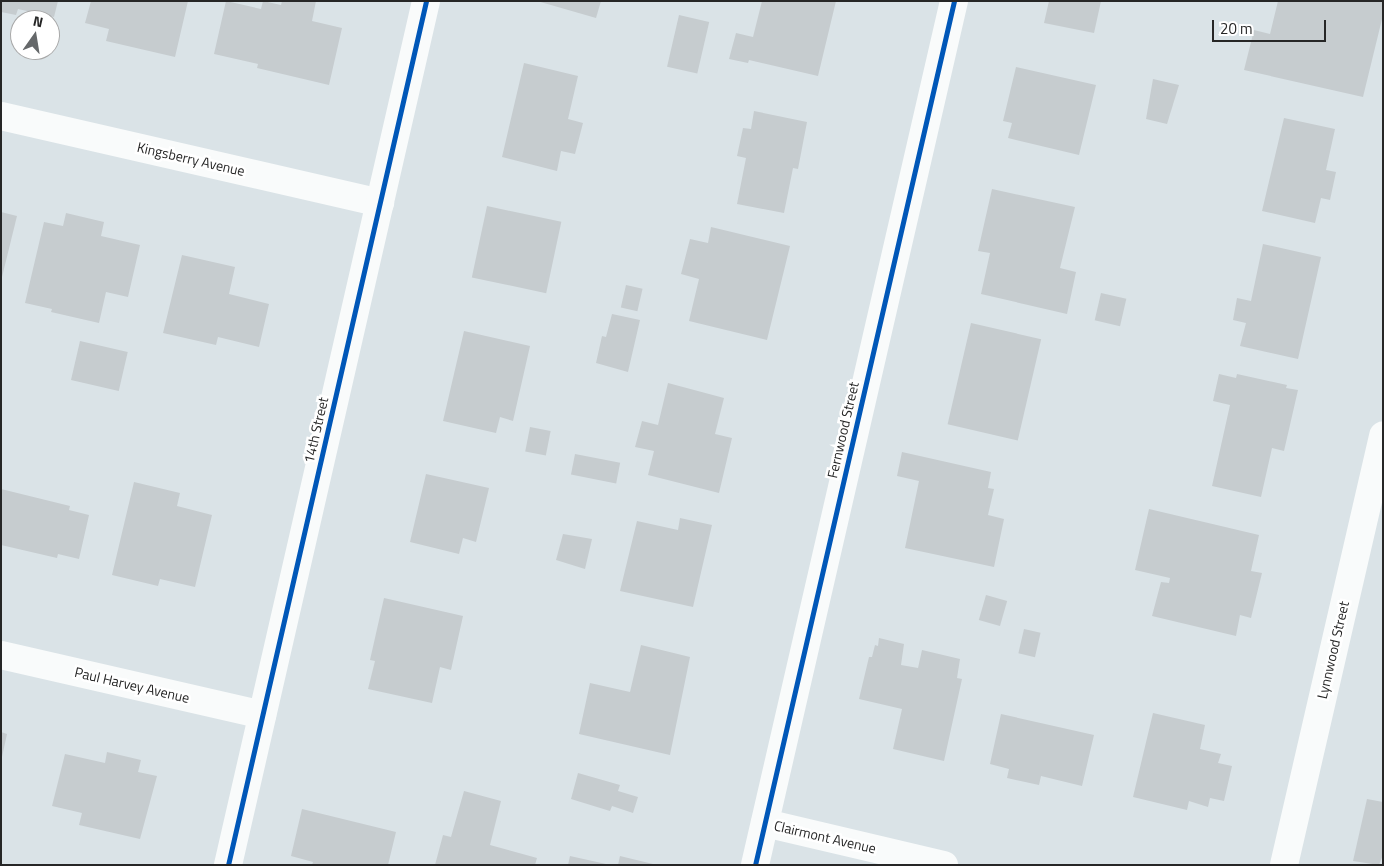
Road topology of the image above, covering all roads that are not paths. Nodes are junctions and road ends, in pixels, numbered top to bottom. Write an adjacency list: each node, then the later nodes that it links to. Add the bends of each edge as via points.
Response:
1 (426, 1): 4 (street, 14th Street)
2 (954, 1): 8 (street, Fernwood Street)
3 (1, 116): 4 (street, Kingsberry Avenue)
4 (380, 203): 7 (street, 14th Street)
5 (1383, 435): 12 (street, Lynnwood Street)
6 (1, 655): 7 (street, Paul Harvey Avenue)
7 (262, 715): 9 (street, 14th Street)
8 (765, 823): 10 (street, Fernwood Street); 11 (street, Clairmont Avenue)
9 (228, 865)
10 (755, 865)
11 (944, 865)
12 (1284, 865)

